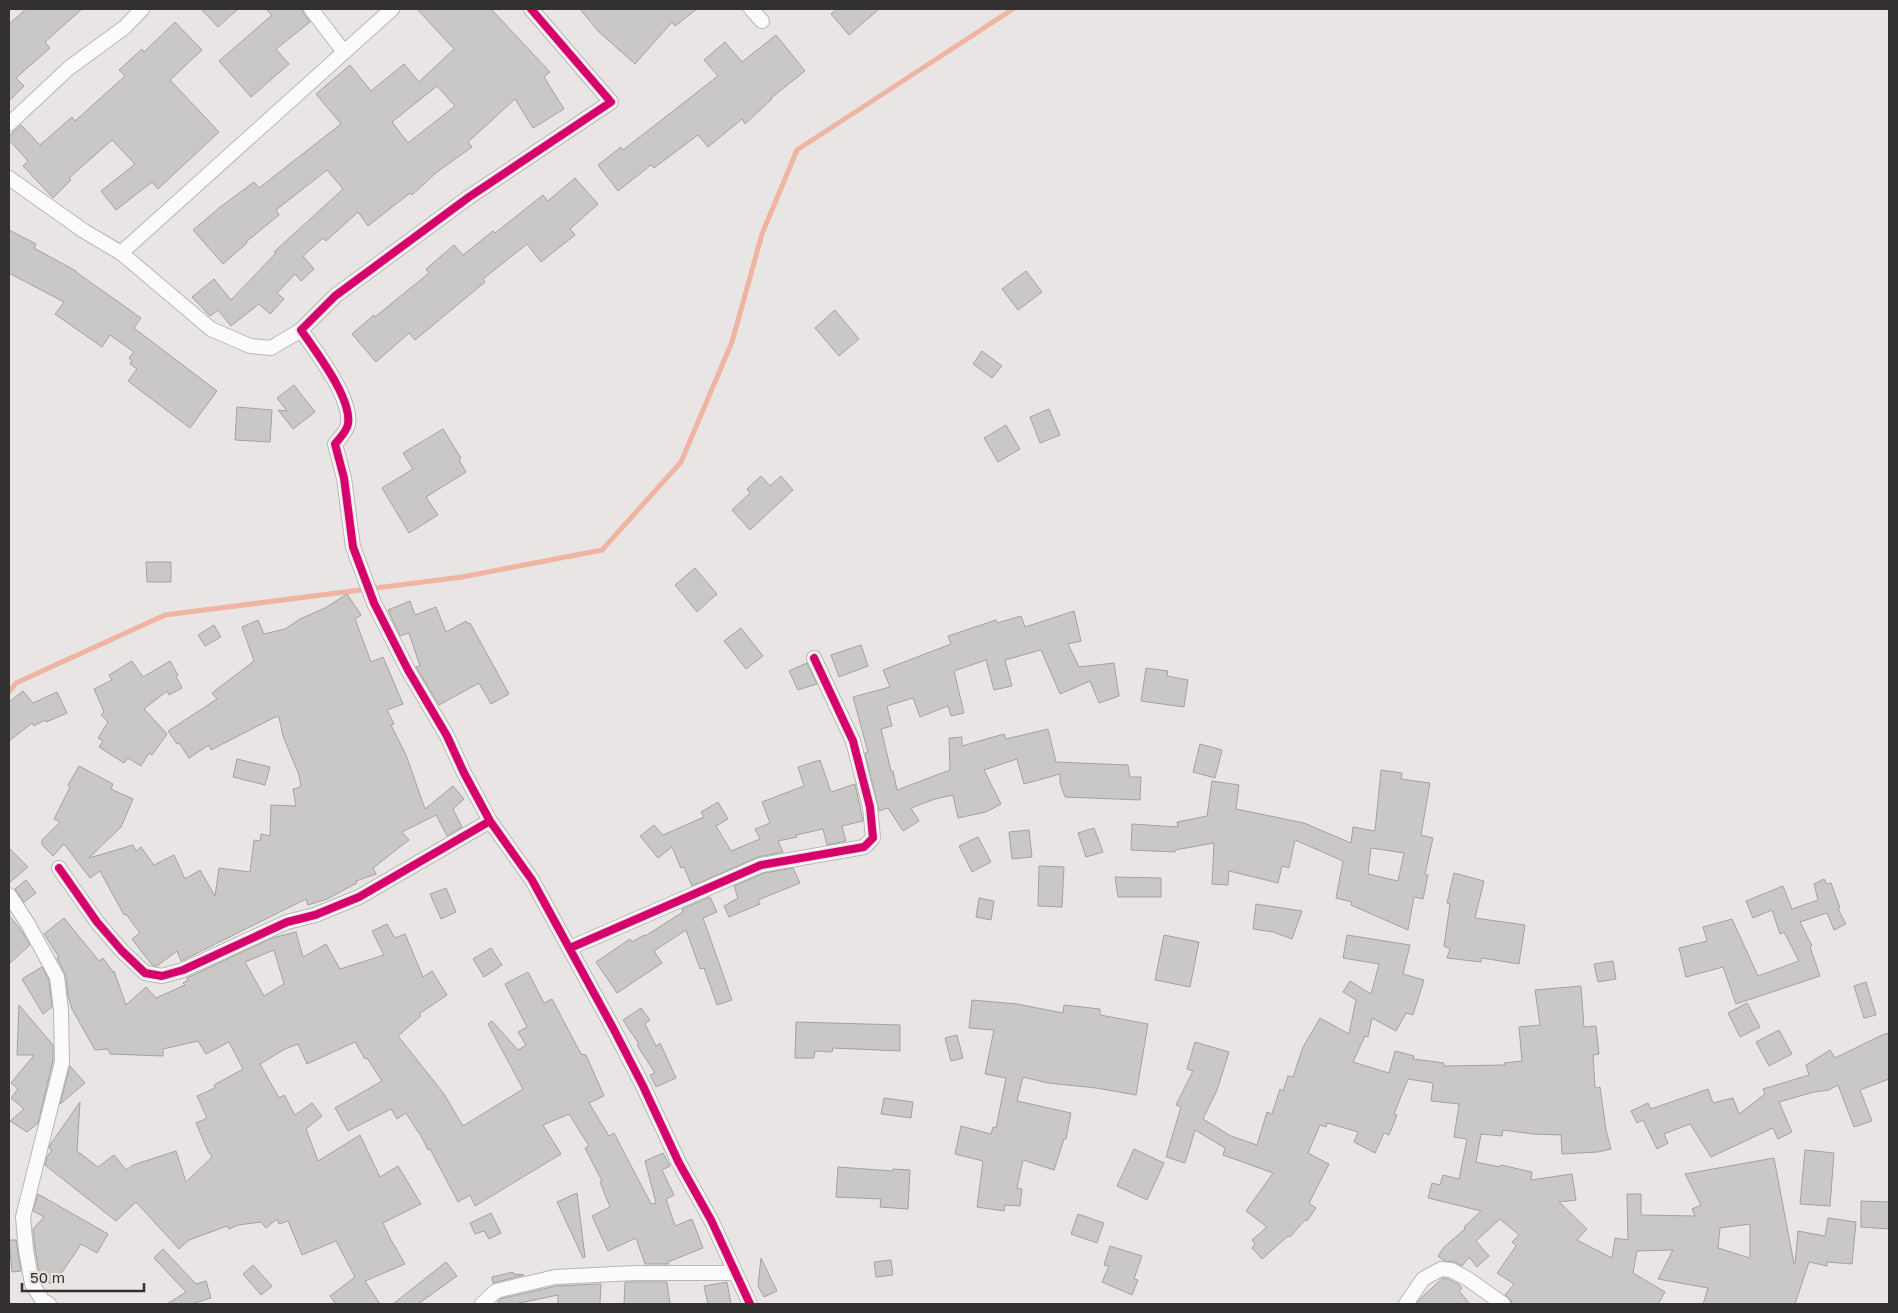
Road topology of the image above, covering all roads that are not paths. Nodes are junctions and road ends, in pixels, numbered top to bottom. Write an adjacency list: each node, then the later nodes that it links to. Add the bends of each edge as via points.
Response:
1 (142, 9): 8 (street, via 126,27 69,68)
2 (311, 9): 7 (street)
3 (392, 9): 7 (street)
4 (531, 9): 11 (street, via 611,102 470,197 335,296)
5 (752, 9): 6 (street)
6 (762, 21)
7 (344, 52): 10 (street)
8 (9, 124)
9 (9, 178): 10 (street)
10 (121, 253): 11 (street, via 211,329 226,336 250,346 272,348)
11 (301, 330): 13 (street, via 330,372 347,406 348,425 335,444 344,478 353,547 371,595)
12 (814, 658): 16 (street, via 853,741 870,807 873,838 864,846 761,865)
13 (490, 821): 14 (street, via 359,897 287,922 183,970 162,976 145,973 122,952); 16 (street, via 532,880)
14 (59, 868)
15 (9, 894): 18 (street, via 57,977 61,1010 62,1062 23,1217 32,1284 43,1301)
16 (570, 948): 17 (street, via 643,1086 678,1163 711,1220)
17 (735, 1273): 19 (street, via 556,1277 496,1291); 20 (street)
18 (49, 1304)
19 (482, 1304)
20 (750, 1304)
21 (1406, 1304): 22 (street, via 1422,1279 1441,1270 1451,1270 1468,1279)
22 (1503, 1304)

